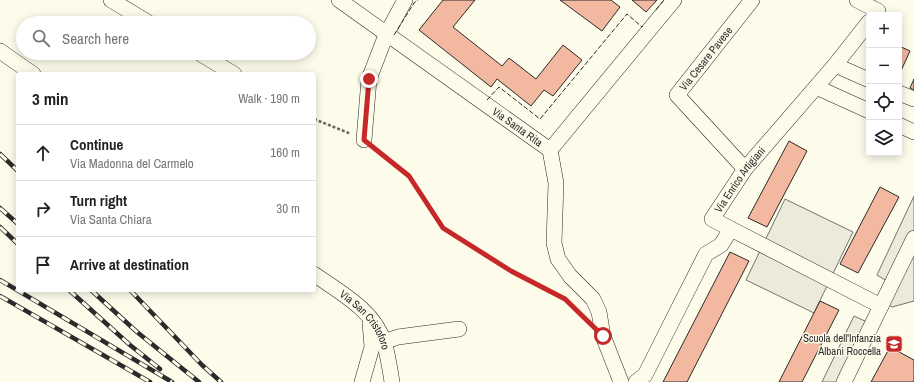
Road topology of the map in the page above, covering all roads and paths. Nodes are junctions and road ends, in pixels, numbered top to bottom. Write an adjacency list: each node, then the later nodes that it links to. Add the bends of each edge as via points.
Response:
1 (110, 0): 8 (street)
2 (339, 0): 10 (street, Via Santa Rita)
3 (405, 0): 10 (street)
4 (674, 0): 25 (street)
5 (752, 0): 26 (street, Via Cesare Pavese, via 676,94)
6 (857, 0): 7 (street)
7 (870, 12)
8 (137, 16)
9 (866, 26): 13 (street, Via Enrico Artigiani)
10 (386, 35): 24 (street, via 369,79); 25 (street, Via Santa Rita)
11 (0, 51): 14 (street)
12 (211, 60): 15 (street)
13 (835, 65): 16 (street); 17 (street, Via Enrico Artigiani)
14 (29, 72)
15 (231, 72)
16 (866, 79)
17 (816, 87): 20 (street); 26 (street, Via Enrico Artigiani)
18 (902, 94): 19 (street)
19 (914, 99)
20 (866, 110)
21 (316, 121): 24 (path)
22 (902, 126): 23 (street)
23 (914, 132)
24 (364, 140): 32 (path, via 409,176 443,228 511,271 565,299)
25 (550, 150): 37 (street, Via Santa Rita, via 556,183 554,243 558,259 570,276 593,299)
26 (745, 169): 27 (street, Via Enrico Artigiani, via 712,219)
27 (731, 229): 30 (street); 38 (street, Via Enrico Artigiani, via 722,245 706,254 645,375)
28 (914, 238): 30 (street)
29 (316, 275): 31 (street, Via San Cristoforo)
30 (881, 306): 39 (street)
31 (365, 312): 34 (street, Via San Cristoforo, via 380,331); 35 (street, via 371,325 373,340 371,356)
32 (587, 320)
33 (459, 328): 34 (street, via 398,337)
34 (384, 342): 36 (street, Via San Cristoforo)
35 (362, 382)
36 (392, 382)
37 (620, 382)
38 (636, 382)
39 (844, 382)

